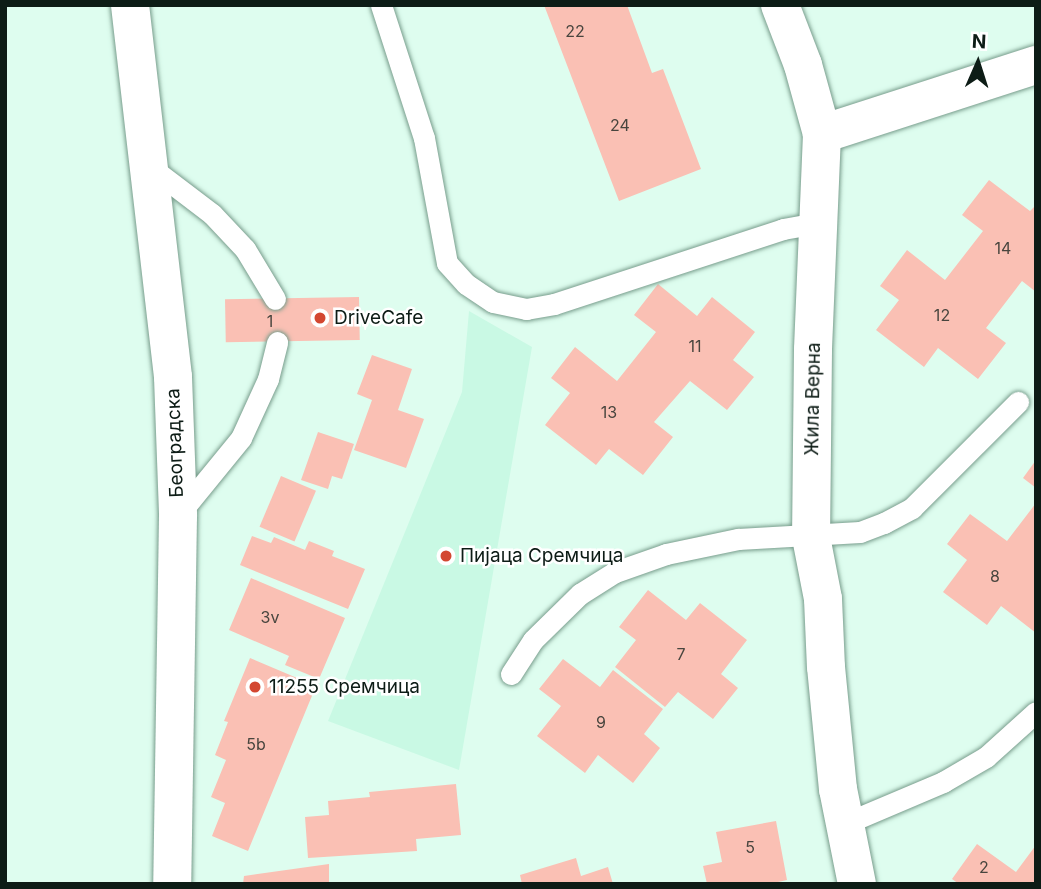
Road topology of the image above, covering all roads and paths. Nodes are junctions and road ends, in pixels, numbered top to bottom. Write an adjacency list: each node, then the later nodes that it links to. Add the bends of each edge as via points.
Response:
1 (130, 5): 6 (street, Београдска)
2 (381, 5): 7 (lane, via 424,138 447,263 466,285 493,302 526,309 555,304 783,229)
3 (780, 5): 5 (street, Жила Верна)
4 (1036, 65): 5 (street)
5 (822, 134): 7 (street, Жила Верна)
6 (149, 166): 8 (lane, via 229,231); 11 (street, Београдска, via 173,377)
7 (817, 223): 12 (street, Жила Верна)
8 (275, 299)
9 (277, 342): 11 (lane, via 268,379 241,438)
10 (1018, 401): 12 (lane, via 912,508 860,532)
11 (178, 516): 16 (street, Београдска)
12 (811, 537): 13 (lane, via 738,539 666,554 615,572 580,594 552,621); 15 (street, Жила Верна, via 823,598 833,748)
13 (511, 674)
14 (1036, 712): 15 (lane, via 985,757 931,788)
15 (845, 824): 17 (street, Жила Верна)
16 (172, 884)
17 (856, 884)

